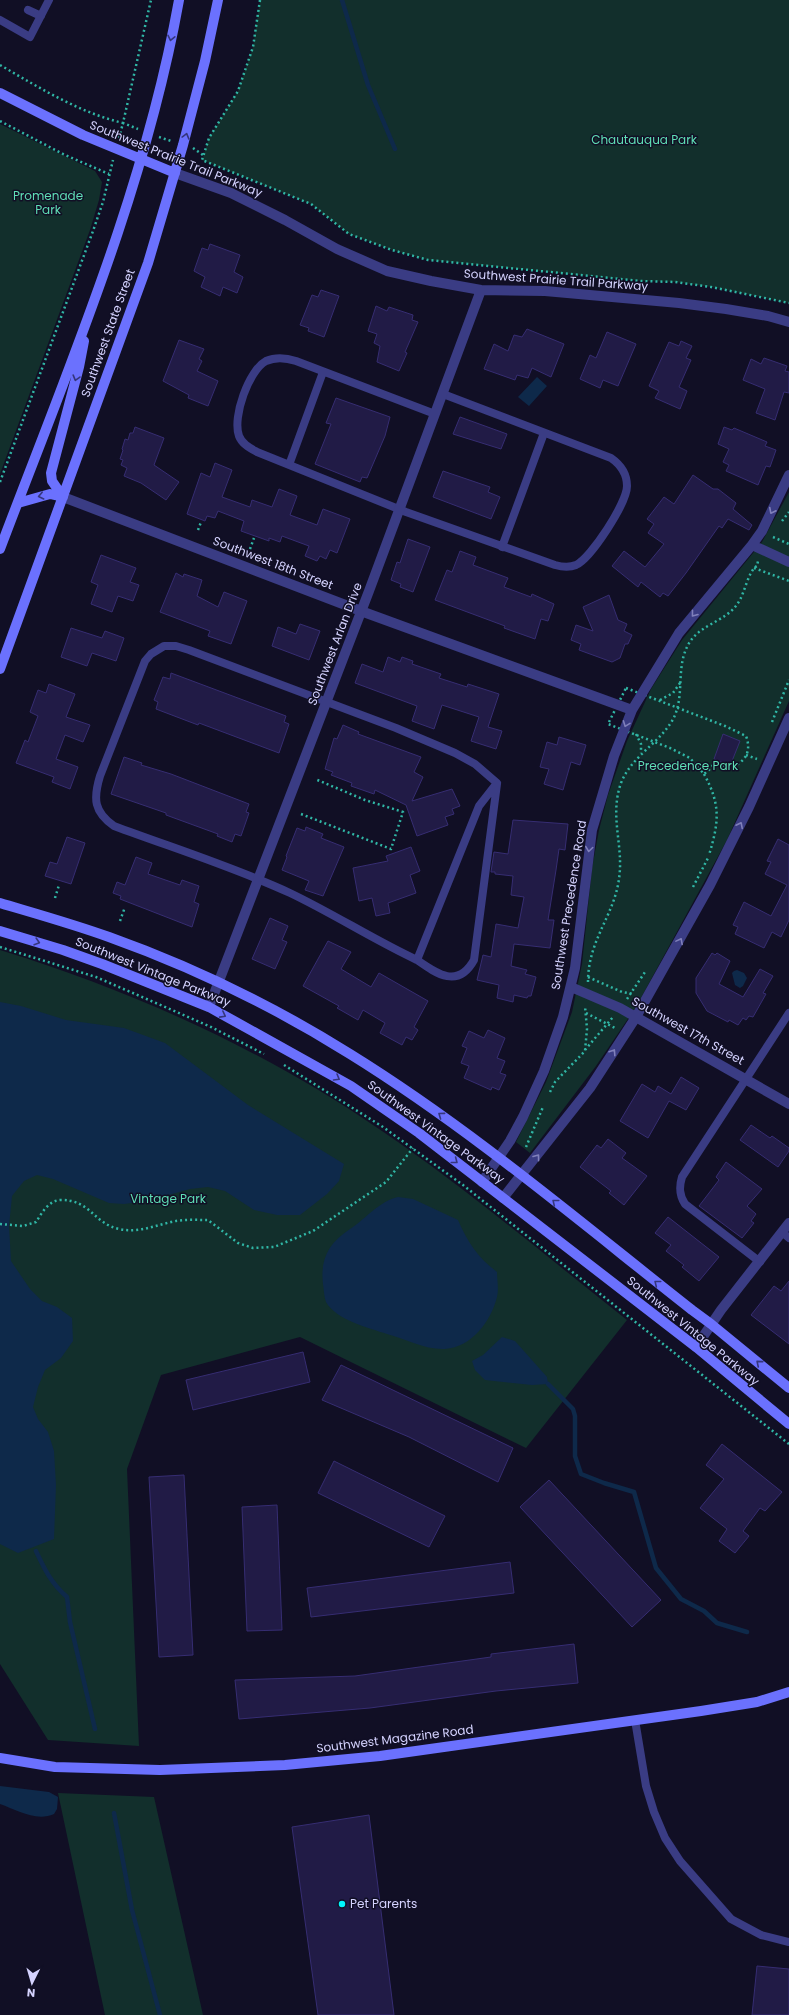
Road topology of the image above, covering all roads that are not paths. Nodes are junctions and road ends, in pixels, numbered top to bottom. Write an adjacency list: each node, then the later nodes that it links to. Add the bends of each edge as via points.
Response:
1 (48, 0): 5 (lane)
2 (179, 0): 8 (street, Southwest State Street, one-way to 8)
3 (218, 0): 9 (street, Southwest State Street, one-way to 3, via 205,61)
4 (28, 10): 5 (lane)
5 (41, 16): 6 (lane, via 30,37)
6 (0, 20)
7 (0, 93): 8 (street, Southwest Prairie Trail Parkway, via 77,132)
8 (141, 160): 9 (street, Southwest Prairie Trail Parkway); 11 (street, Southwest State Street, via 117,238)
9 (175, 173): 10 (street, Southwest Prairie Trail Parkway, via 231,193 337,249 387,271); 19 (street, Southwest State Street, via 148,263)
10 (481, 290): 12 (street, Southwest Prairie Trail Parkway, via 545,290 679,303 740,311); 14 (street, Southwest Arlan Drive)
11 (90, 312): 19 (street, one-way to 19, via 79,367 51,473 52,481); 20 (street, Southwest State Street)
12 (789, 322)
13 (323, 372): 15 (lane); 17 (lane); 17 (lane, via 289,358 269,360 256,370 242,403 237,421 239,436 257,452)
14 (443, 394): 15 (street, Southwest Arlan Drive); 16 (lane)
15 (435, 414): 21 (street, Southwest Arlan Drive)
16 (544, 433): 23 (lane); 23 (lane, via 611,458 618,463 627,481 623,502 586,557 574,566 555,565)
17 (289, 465): 21 (lane)
18 (789, 475): 22 (street, Southwest Precedence Road, one-way to 22, via 762,531)
19 (64, 497): 20 (street, one-way to 20, via 50,494); 26 (street, Southwest 18th Street); 27 (street, Southwest State Street)
20 (18, 502): 24 (street, Southwest State Street)
21 (400, 509): 23 (lane); 26 (street, Southwest Arlan Drive)
22 (752, 545): 25 (street); 29 (street, Southwest Precedence Road, one-way to 29, via 679,633)
23 (502, 547)
24 (0, 549)
25 (789, 562)
26 (362, 611): 28 (street, Southwest Arlan Drive); 29 (street, Southwest 18th Street)
27 (0, 669)
28 (326, 701): 31 (lane, via 455,753 475,764); 32 (street, Southwest Arlan Drive); 32 (lane, via 176,646 164,646 150,654 145,661 97,786 96,805 100,814 114,826)
29 (632, 710): 37 (street, Southwest Precedence Road, one-way to 37, via 614,756 592,830)
30 (789, 718): 40 (street, one-way to 30, via 699,906 749,807)
31 (497, 783): 35 (lane, via 479,806); 35 (lane, via 474,960 463,973 446,976 434,972)
32 (258, 880): 35 (lane, via 320,908); 36 (street, Southwest Arlan Drive)
33 (0, 903): 36 (street, Southwest Vintage Parkway, via 110,937)
34 (0, 930): 38 (street, Southwest Vintage Parkway, one-way to 38, via 102,964)
35 (417, 960)
36 (218, 982): 38 (street, Southwest Arlan Drive); 43 (street, Southwest Vintage Parkway, one-way to 36, via 403,1088 349,1053)
37 (571, 987): 40 (street, Southwest 17th Street); 43 (street, Southwest Precedence Road, via 538,1086 524,1117)
38 (209, 1007): 45 (street, Southwest Vintage Parkway, one-way to 45, via 351,1086 419,1133)
39 (789, 1013): 41 (lane)
40 (636, 1017): 41 (street, Southwest 17th Street); 44 (street, one-way to 40, via 590,1088)
41 (746, 1078): 42 (street, Southwest 17th Street); 49 (lane, via 682,1177 680,1192 685,1204)
42 (789, 1104)
43 (499, 1157): 44 (street, Southwest Vintage Parkway); 45 (street, Southwest Precedence Road)
44 (522, 1175): 46 (street); 50 (street, Southwest Vintage Parkway, one-way to 44)
45 (482, 1182): 46 (street, Southwest Vintage Parkway)
46 (504, 1198): 51 (street, Southwest Vintage Parkway)
47 (789, 1223): 48 (street)
48 (786, 1235): 49 (street)
49 (760, 1262): 50 (street)
50 (711, 1324): 51 (street); 52 (street, Southwest Vintage Parkway, one-way to 50)
51 (696, 1347): 53 (street, Southwest Vintage Parkway)
52 (789, 1388)
53 (789, 1424)
54 (789, 1692): 55 (street, Southwest Magazine Road, via 757,1702)
55 (635, 1720): 56 (street, Southwest Magazine Road, via 380,1756 285,1765 160,1770 55,1766); 57 (lane, via 646,1786 654,1812 665,1838 680,1861 731,1920 761,1936)
56 (0, 1758)
57 (789, 1942)

